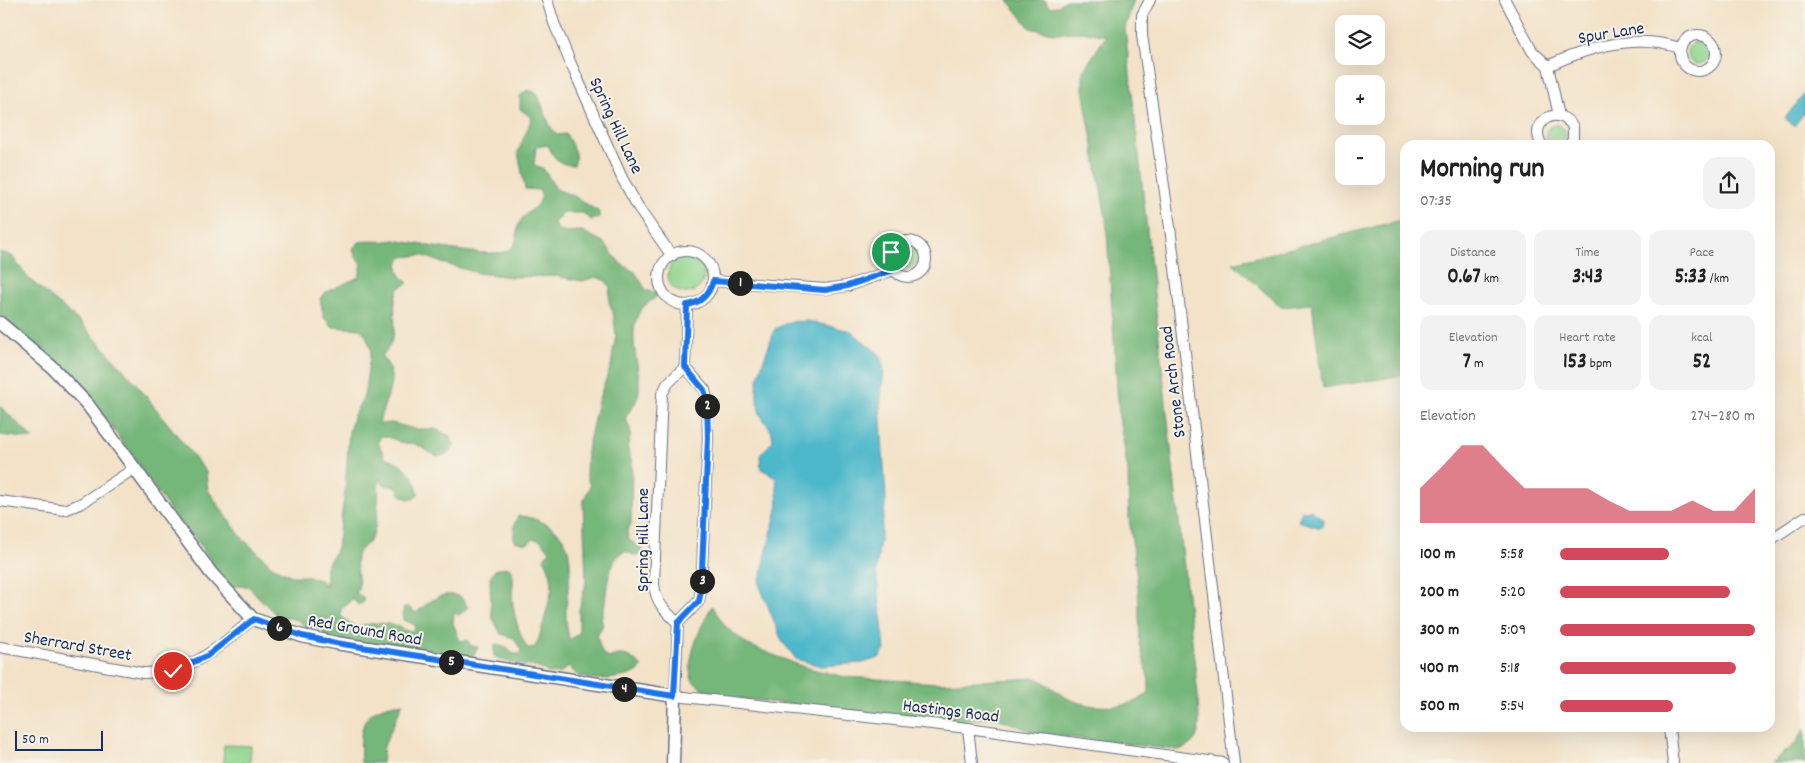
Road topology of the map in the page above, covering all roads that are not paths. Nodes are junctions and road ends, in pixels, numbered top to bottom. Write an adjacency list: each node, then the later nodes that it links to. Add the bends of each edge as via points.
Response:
1 (547, 0): 9 (street, Spring Hill Lane, via 571,64 622,178)
2 (1150, 0): 28 (street, Stone Arch Road, via 1142,16 1142,35 1170,227)
3 (1505, 0): 5 (street, via 1532,51)
4 (1680, 48): 5 (street, Spur Lane, via 1656,42 1620,44 1583,51)
5 (1548, 66): 6 (street)
6 (1559, 116): 7 (street, via 1548,117 1539,126); 8 (street, via 1573,127)
7 (1540, 140)
8 (1572, 140)
9 (672, 256): 11 (street, via 688,252 704,258); 12 (street, via 661,269 660,286 670,300)
10 (893, 270): 11 (street, via 825,290)
11 (713, 281): 12 (street, via 707,295)
12 (687, 305): 14 (street)
13 (0, 324): 15 (street, Red Ground Road, via 53,368 88,405)
14 (685, 367): 20 (street, via 704,390 708,438 701,590 699,601); 20 (street, Spring Hill Lane, via 668,383 662,394 654,583 659,603)
15 (135, 468): 16 (street, via 82,503 65,510); 19 (street, Red Ground Road, via 211,573)
16 (0, 502)
17 (1805, 517): 18 (street)
18 (1775, 537)
19 (254, 619): 21 (street, Sherrard Street, via 207,656 190,665 160,673 143,673); 22 (street, Red Ground Road, via 302,636 336,643)
20 (678, 623): 22 (street)
21 (0, 647)
22 (674, 696): 23 (street, Hastings Road); 25 (street)
23 (968, 728): 26 (street); 27 (street, Hastings Road)
24 (1669, 732): 29 (street)
25 (673, 763)
26 (972, 763)
27 (1223, 763)
28 (1234, 763)
29 (1673, 763)

